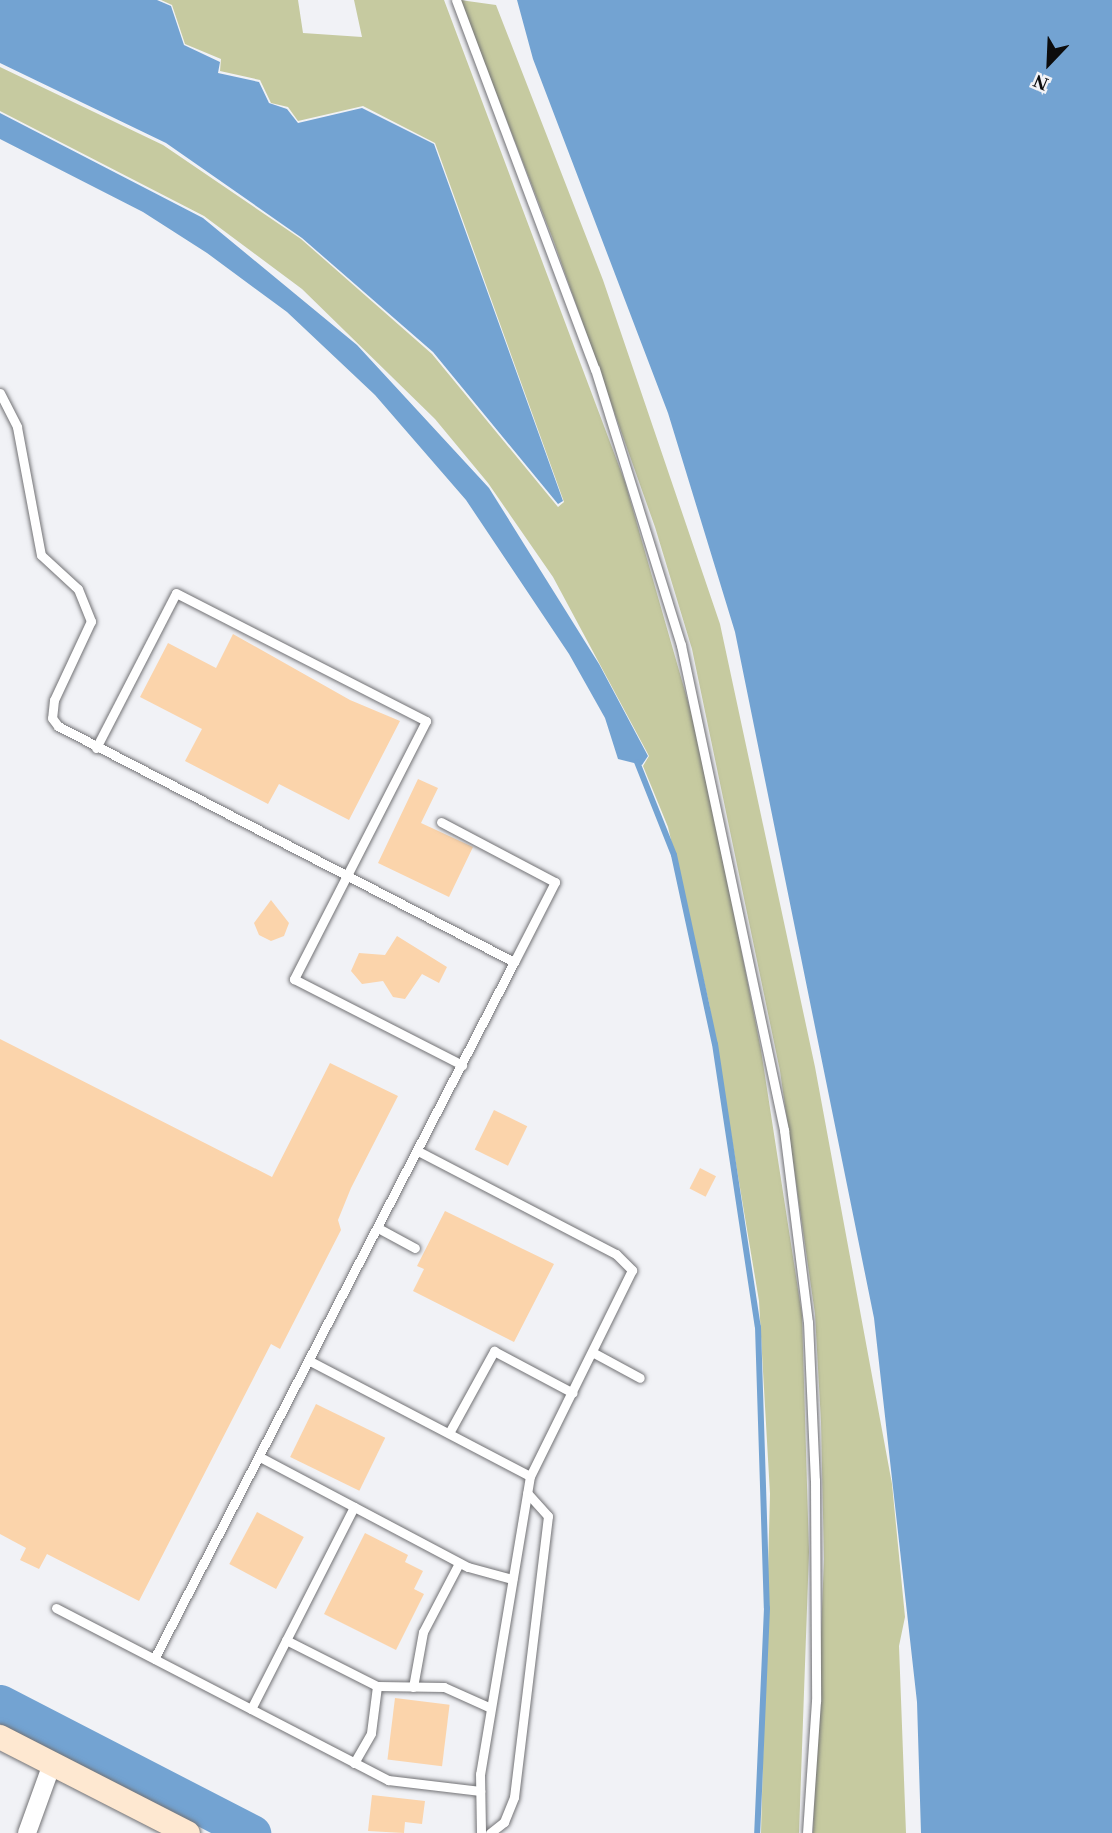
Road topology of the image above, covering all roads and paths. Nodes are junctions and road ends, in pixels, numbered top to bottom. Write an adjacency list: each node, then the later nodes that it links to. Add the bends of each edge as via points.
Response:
1 (456, 0): 37 (lane, via 595,369 681,645 781,1116 808,1322 815,1480 816,1702)
2 (0, 393): 3 (lane, via 17,427 41,555 50,569 78,589 91,621 54,700 52,718)
3 (96, 748): 5 (lane); 5 (lane, via 176,593 426,721)
4 (441, 822): 6 (lane, via 555,882)
5 (346, 876): 6 (lane); 7 (lane, via 295,979)
6 (514, 962): 7 (lane)
7 (462, 1065): 8 (lane)
8 (418, 1151): 9 (lane); 11 (lane, via 626,1261 632,1270 631,1282)
9 (378, 1228): 10 (lane); 12 (lane)
10 (415, 1248)
11 (594, 1353): 13 (lane); 14 (lane)
12 (310, 1361): 15 (lane); 16 (lane)
13 (640, 1378)
14 (573, 1393): 15 (lane, via 494,1351); 17 (lane)
15 (449, 1433): 17 (lane)
16 (260, 1457): 19 (lane); 24 (lane)
17 (530, 1476): 18 (lane)
18 (527, 1493): 21 (lane); 36 (lane, via 548,1516 514,1797 504,1822)
19 (354, 1507): 20 (lane); 23 (lane)
20 (460, 1563): 21 (lane); 26 (lane, via 423,1632)
21 (512, 1579): 27 (lane)
22 (56, 1608): 24 (lane)
23 (286, 1640): 25 (lane); 28 (lane)
24 (154, 1659): 28 (lane)
25 (377, 1686): 26 (lane); 30 (lane, via 371,1733)
26 (413, 1687): 27 (lane, via 444,1687)
27 (491, 1708): 32 (lane)
28 (251, 1709): 30 (lane)
29 (0, 1737): 31 (street)
30 (354, 1763): 32 (lane, via 388,1780)
31 (52, 1764): 33 (street); 34 (street)
32 (480, 1791): 35 (lane)
33 (27, 1833)
34 (188, 1833)
35 (481, 1833)
36 (489, 1833)
37 (807, 1833)

